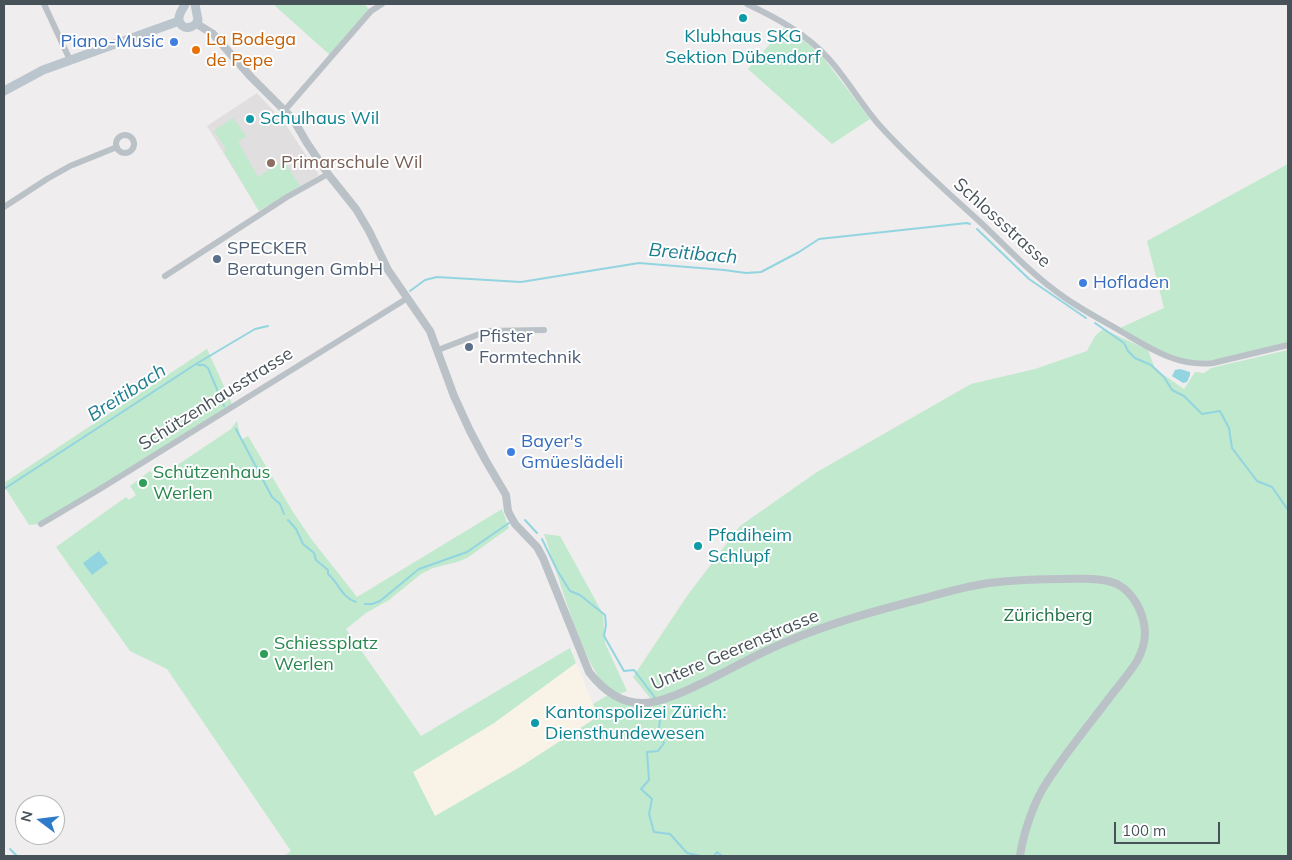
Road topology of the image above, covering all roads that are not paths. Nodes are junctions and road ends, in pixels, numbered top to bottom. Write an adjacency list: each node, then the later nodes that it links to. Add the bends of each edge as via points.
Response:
1 (44, 4): 8 (street)
2 (185, 4): 6 (main road)
3 (195, 4): 7 (main road, via 199,17)
4 (382, 4): 10 (street, via 371,11)
5 (747, 4): 17 (street, Schlossstrasse, via 782,22 817,46 897,144 1060,294 1180,362 1213,364)
6 (179, 21): 7 (main road, via 187,28); 8 (main road)
7 (197, 24): 10 (street, Untere Geerenstrasse, via 212,34)
8 (70, 60): 9 (main road, via 42,70)
9 (4, 91)
10 (285, 110): 12 (street, Untere Geerenstrasse)
11 (117, 148): 13 (street, via 70,166)
12 (328, 174): 14 (street); 15 (street, Untere Geerenstrasse, via 356,209)
13 (4, 207)
14 (164, 276)
15 (406, 299): 18 (street, Untere Geerenstrasse, via 423,320); 19 (street, Schützenhausstrasse)
16 (544, 330): 18 (street, via 487,331)
17 (1288, 346)
18 (438, 350): 20 (street, Untere Geerenstrasse, via 470,431 506,495 511,517 543,558 589,672 615,697 645,704 663,700 792,639 886,608 986,583 1093,579 1112,582 1124,589 1143,617 1143,647 1130,672 1045,784 1024,836)
19 (41, 524)
20 (1020, 856)

